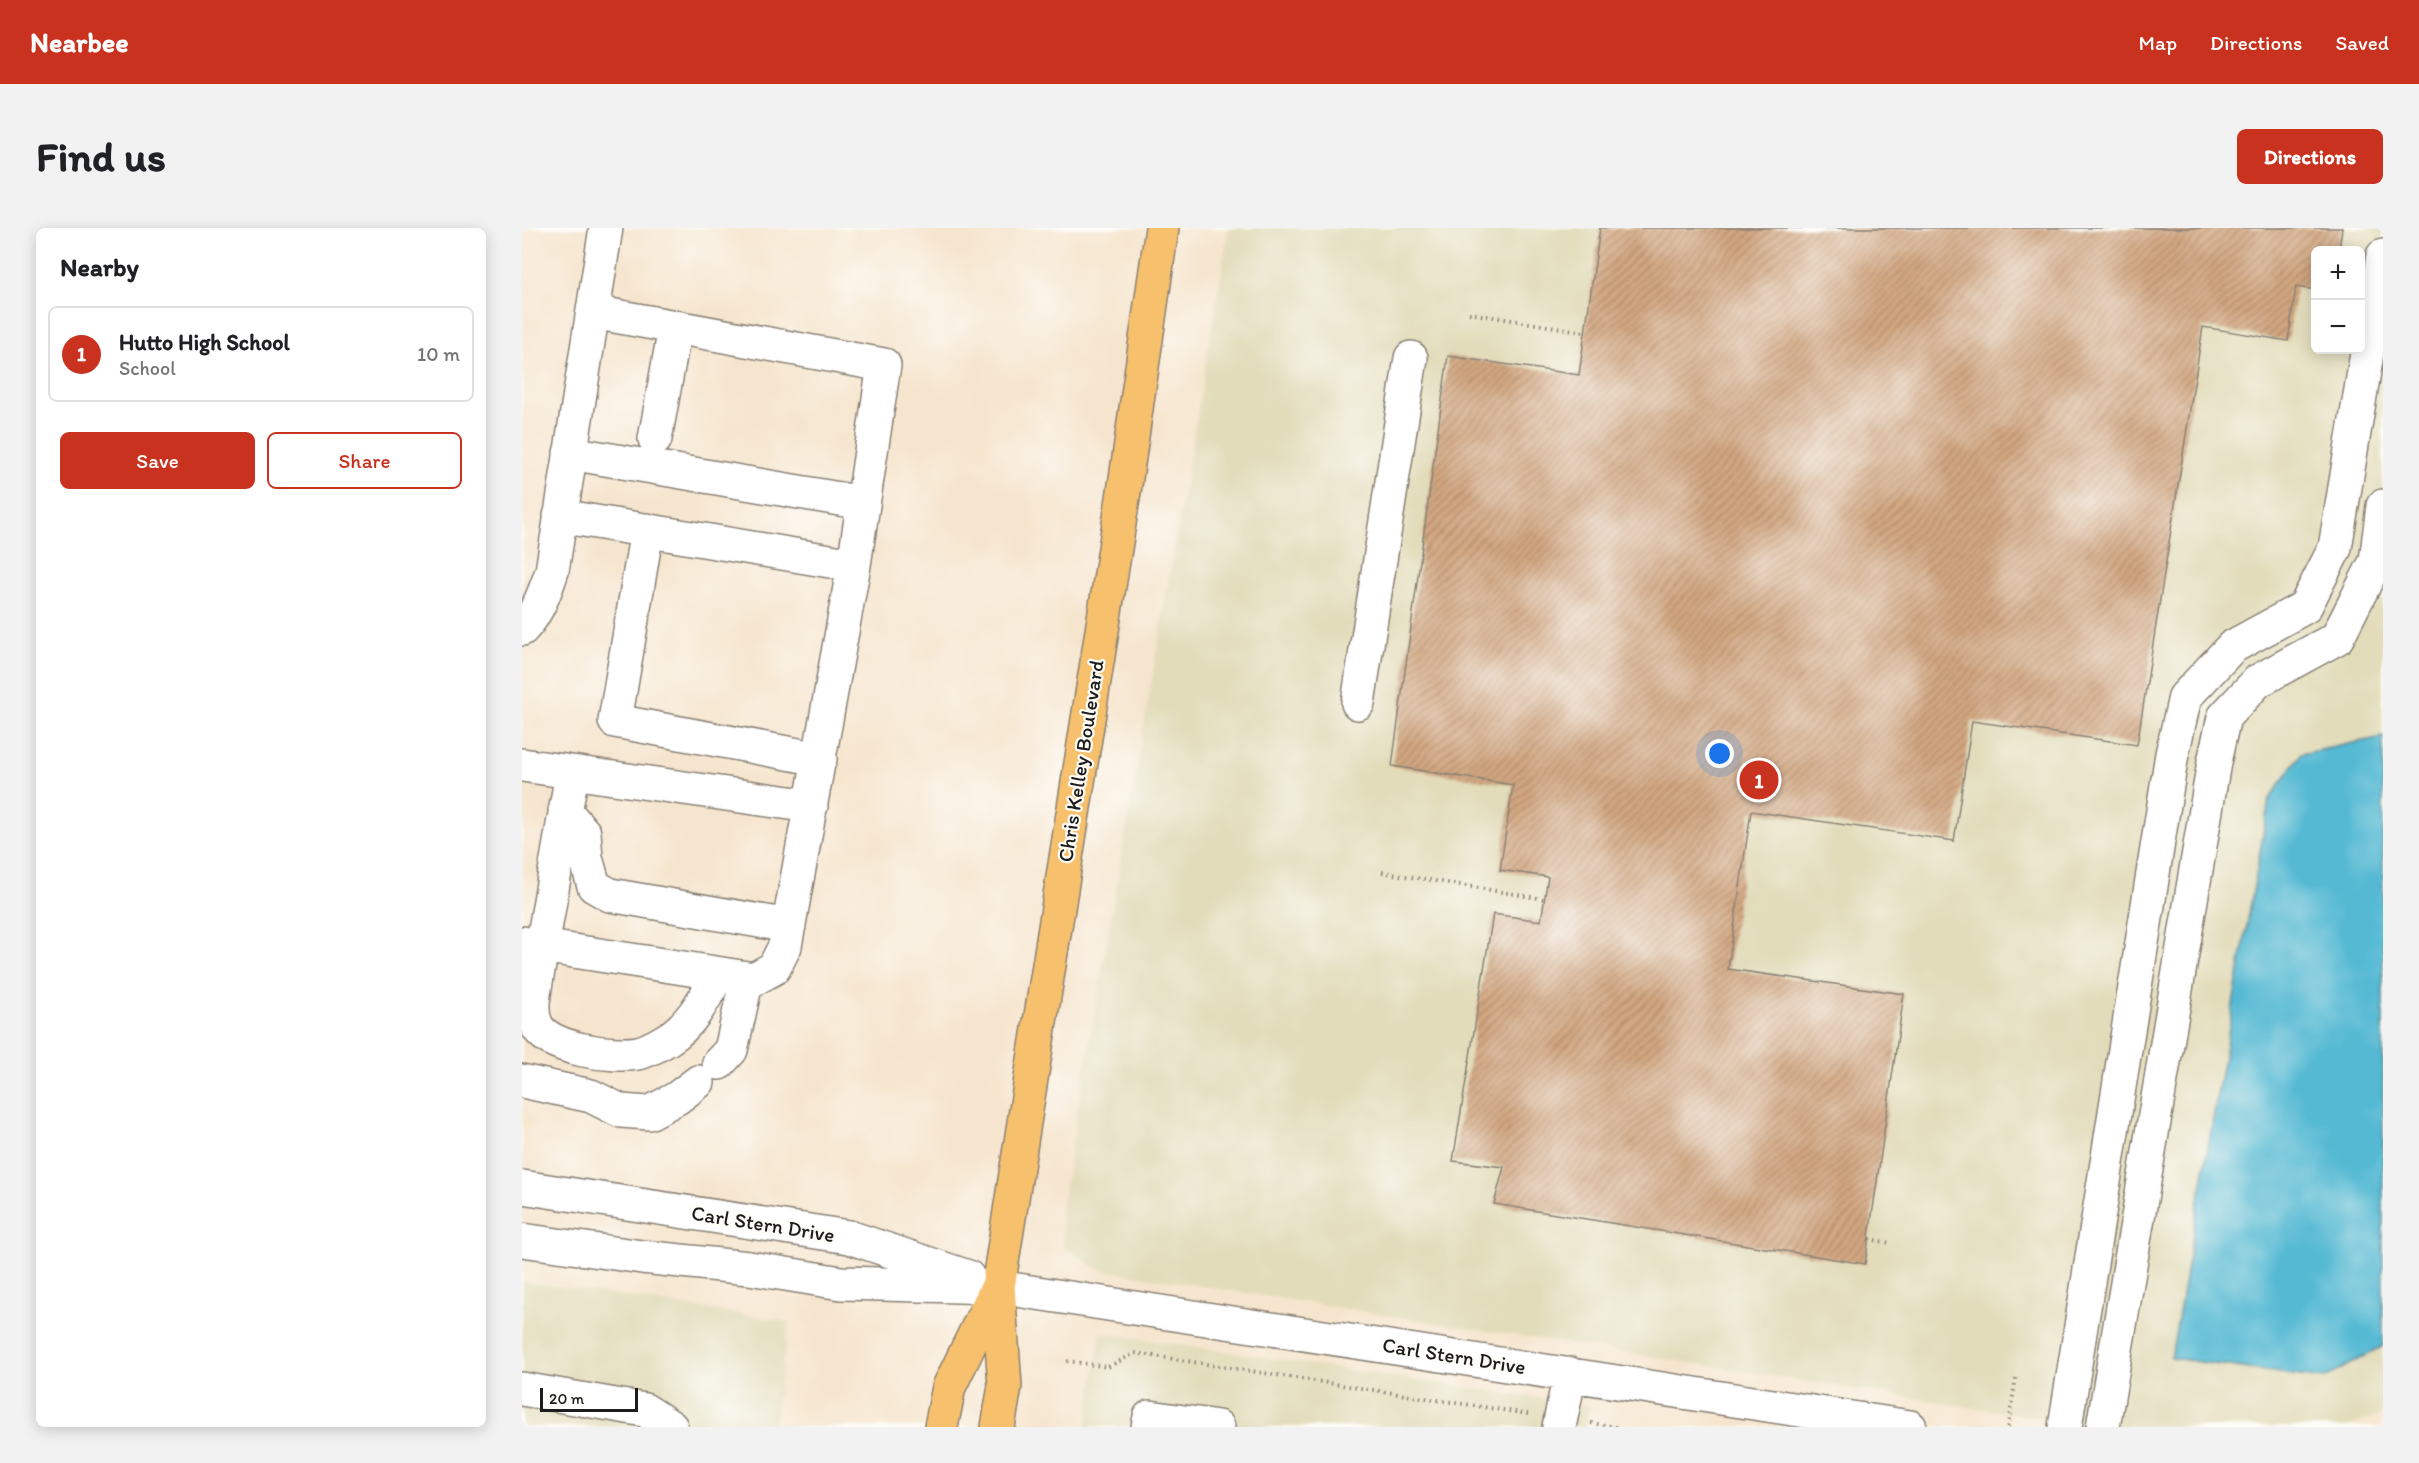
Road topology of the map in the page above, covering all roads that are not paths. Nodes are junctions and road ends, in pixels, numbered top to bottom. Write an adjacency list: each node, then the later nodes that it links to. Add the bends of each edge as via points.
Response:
1 (606, 228): 4 (street)
2 (1162, 230): 29 (main road, Chris Kelley Boulevard)
3 (2383, 256): 7 (street)
4 (592, 312): 5 (street); 10 (street)
5 (675, 328): 9 (street); 11 (street, via 884,366)
6 (1412, 358): 17 (street)
7 (2365, 375): 8 (street); 40 (street, via 2335,548 2305,607 2232,647 2185,697 2172,754)
8 (2383, 418)
9 (655, 439)
10 (570, 453): 11 (street); 13 (street)
11 (863, 503): 15 (street)
12 (2383, 506): 41 (street, via 2376,561 2337,638 2258,681 2224,717)
13 (560, 516): 14 (street); 16 (street, via 552,571 544,594)
14 (645, 541): 15 (street); 18 (street, via 615,721)
15 (854, 565): 18 (street)
16 (522, 629)
17 (1358, 703)
18 (808, 756): 21 (street)
19 (522, 765): 20 (street)
20 (572, 773): 21 (street); 22 (street)
21 (811, 806): 23 (street)
22 (565, 811): 23 (street, via 584,833 594,886 610,895); 24 (street)
23 (789, 926): 25 (street, via 774,968 754,979)
24 (533, 945): 25 (street); 25 (street, via 532,1008 536,1026 550,1039 576,1048 616,1054 641,1052 669,1038)
25 (732, 976): 26 (street, via 731,1050 677,1098 650,1113 621,1111 591,1095)
26 (522, 1081)
27 (522, 1187): 29 (street, Carl Stern Drive, via 849,1237)
28 (522, 1240): 29 (street, Carl Stern Drive, via 841,1283)
29 (998, 1287): 30 (street, Carl Stern Drive); 35 (main road, Chris Kelley Boulevard, via 949,1387); 36 (main road, Chris Kelley Boulevard, via 1005,1386)
30 (1570, 1374): 32 (street, Carl Stern Drive); 33 (street)
31 (522, 1389): 34 (street, via 645,1410)
32 (1777, 1416): 39 (street, Carl Stern Drive)
33 (1560, 1423)
34 (671, 1427)
35 (941, 1427)
36 (998, 1427)
37 (1148, 1427): 38 (street, via 1150,1417)
38 (1218, 1427)
39 (1910, 1427)
40 (2065, 1427)
41 (2103, 1427)

